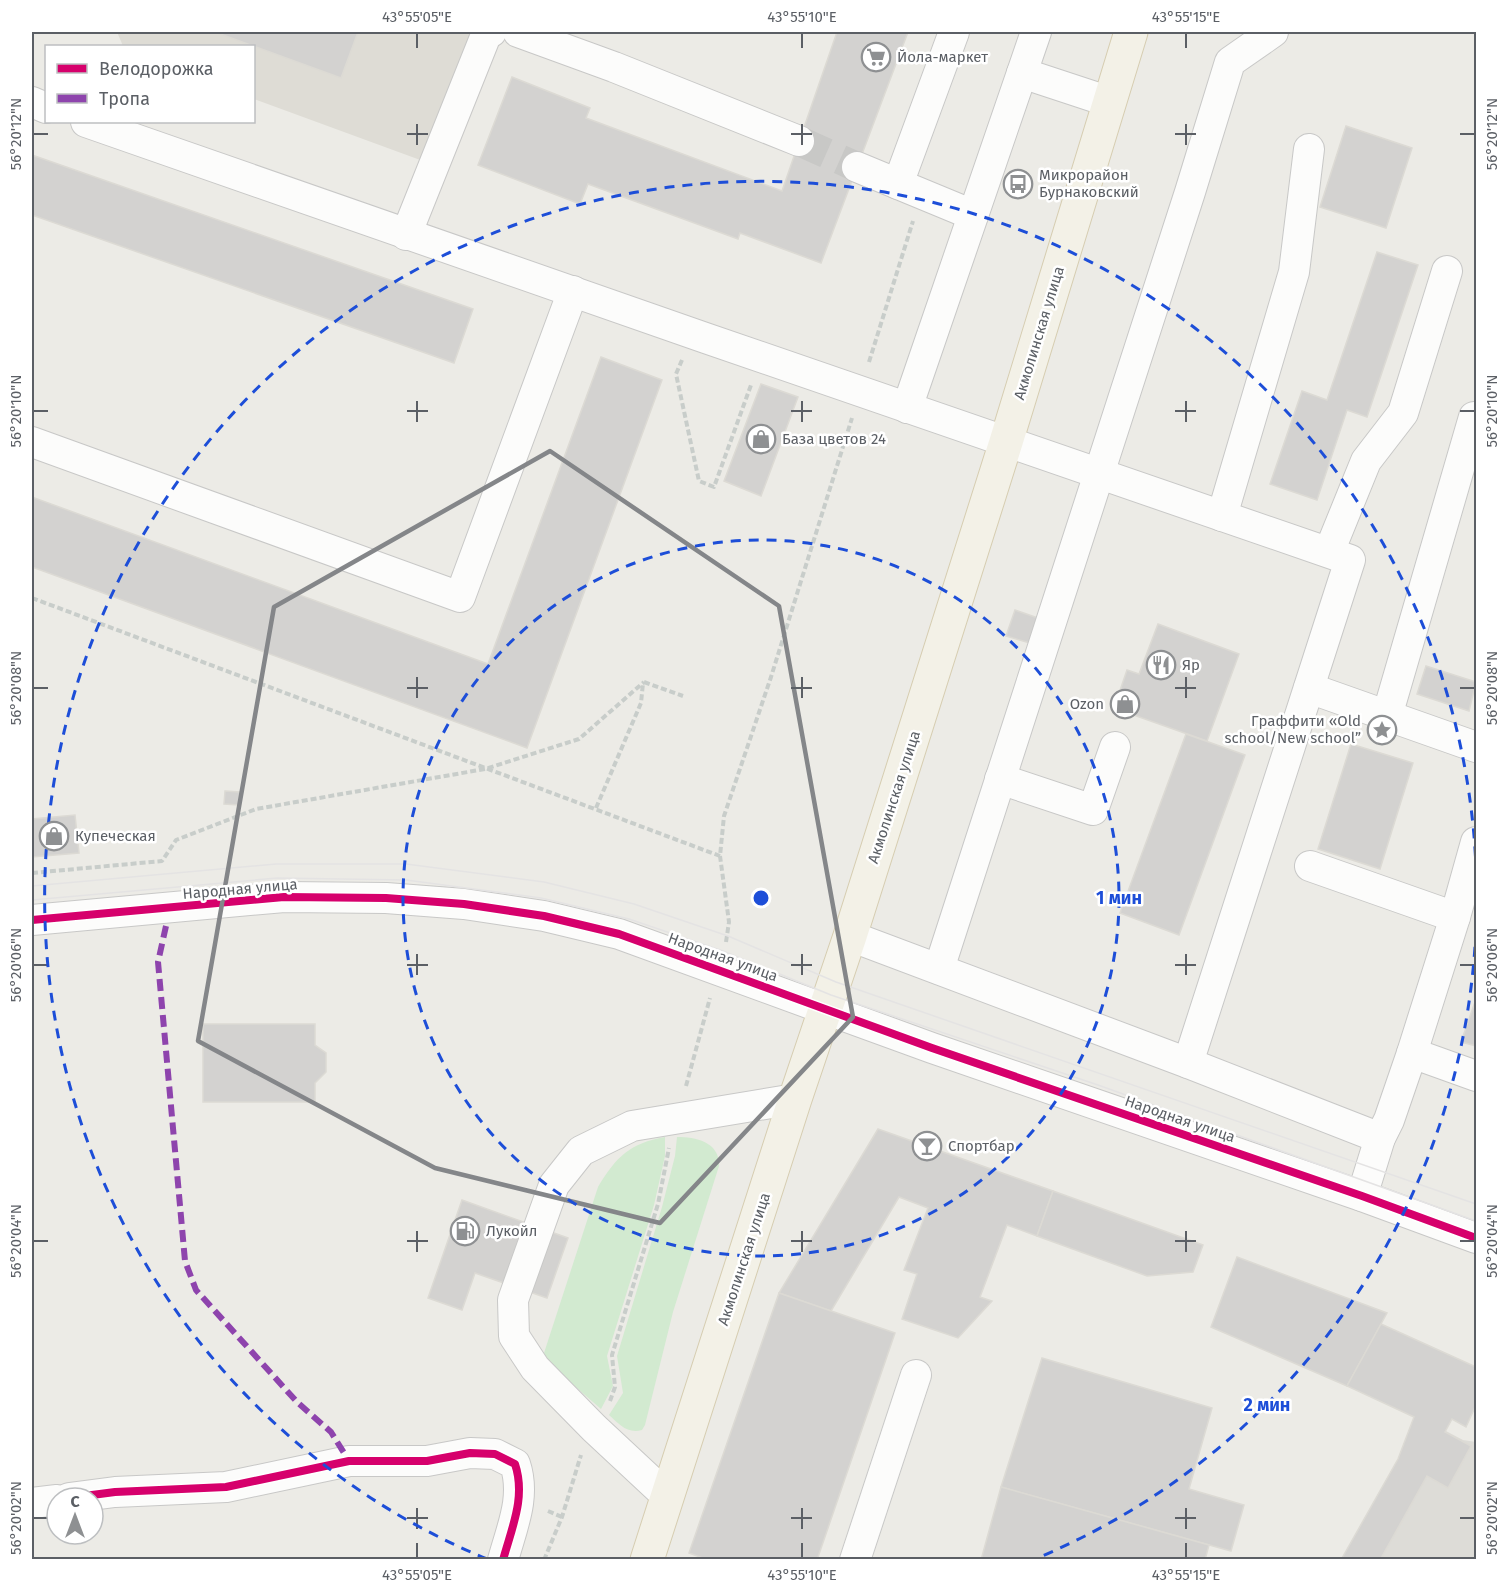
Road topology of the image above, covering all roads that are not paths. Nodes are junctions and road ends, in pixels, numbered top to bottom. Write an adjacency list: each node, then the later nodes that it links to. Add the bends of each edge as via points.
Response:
1 (491, 32): 15 (street, via 486,35)
2 (518, 32): 10 (street, via 614,66)
3 (954, 32): 13 (street)
4 (1036, 32): 7 (street)
5 (1131, 32): 8 (main road, Акмолинская улица)
6 (1273, 32): 22 (street, via 1230,62)
7 (1022, 73): 8 (street); 14 (street)
8 (1110, 102): 21 (main road, Акмолинская улица)
9 (89, 123): 15 (street)
10 (799, 141)
11 (1309, 149): 23 (street, via 1293,272)
12 (857, 167): 13 (street)
13 (910, 189): 14 (street)
14 (973, 215): 18 (street)
15 (406, 235): 17 (street)
16 (1447, 271): 24 (street, via 1403,413 1366,460)
17 (573, 291): 18 (street); 20 (street, via 460,597)
18 (907, 408): 21 (street)
19 (1474, 417): 26 (street)
20 (32, 442)
21 (1006, 442): 22 (street); 34 (main road, Акмолинская улица)
22 (1099, 474): 23 (street); 29 (street)
23 (1222, 516): 24 (street)
24 (1329, 552): 25 (street, via 1350,560)
25 (1309, 688): 26 (street); 38 (street)
26 (1387, 716): 28 (street)
27 (1115, 747): 29 (street, via 1093,810)
28 (1476, 747)
29 (1000, 779): 35 (street)
30 (1476, 842): 32 (street)
31 (1310, 866): 32 (street)
32 (1455, 917): 37 (street)
33 (32, 920): 36 (street, Народная улица, via 284,897 387,898 464,904 544,916 620,934)
34 (850, 936): 35 (street); 36 (main road, Акмолинская улица)
35 (939, 969): 38 (street)
36 (826, 1009): 40 (main road, Акмолинская улица); 42 (street, Народная улица)
37 (1412, 1053): 39 (street); 41 (street)
38 (1188, 1063): 41 (street)
39 (1476, 1076)
40 (795, 1099): 46 (main road, Акмолинская улица); 46 (street, via 632,1126 581,1151 554,1185 513,1300 514,1336 535,1368)
41 (1380, 1137): 42 (street)
42 (1362, 1196): 43 (street, Народная улица)
43 (1476, 1238)
44 (916, 1375): 49 (street)
45 (105, 1493): 47 (street, via 226,1487 349,1461 427,1461 470,1453 495,1454 515,1464 520,1480 520,1498)
46 (668, 1497): 48 (main road, Акмолинская улица)
47 (503, 1560)
48 (647, 1560)
49 (855, 1560)

